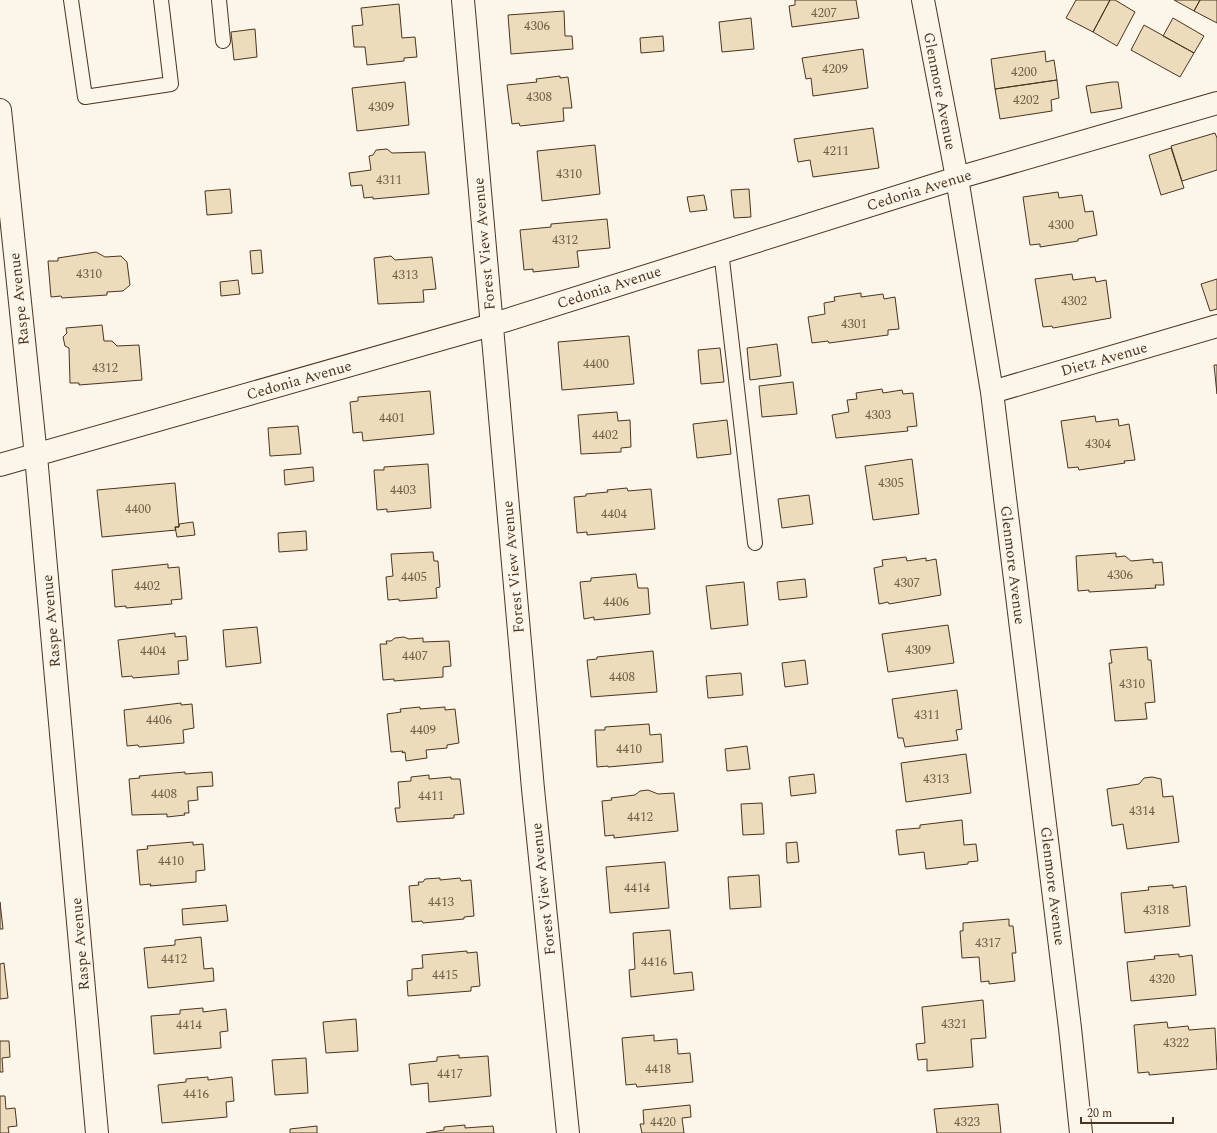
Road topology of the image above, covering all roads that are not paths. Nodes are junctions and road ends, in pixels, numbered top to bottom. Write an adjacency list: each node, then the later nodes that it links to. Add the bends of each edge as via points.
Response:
1 (71, 0): 2 (lane, via 85,97 171,84)
2 (161, 0)
3 (219, 0): 6 (lane)
4 (463, 0): 11 (street, Forest View Avenue)
5 (923, 0): 9 (street, Glenmore Avenue)
6 (222, 41)
7 (1217, 103): 9 (street, Cedonia Avenue)
8 (0, 110): 14 (street, Raspe Avenue)
9 (957, 178): 10 (street, Cedonia Avenue); 13 (street, Glenmore Avenue)
10 (721, 251): 11 (street, Cedonia Avenue); 16 (lane)
11 (491, 325): 14 (street, Cedonia Avenue); 18 (street, Forest View Avenue, via 533,789)
12 (1217, 326): 13 (street, Dietz Avenue)
13 (992, 392): 19 (street, Glenmore Avenue)
14 (36, 456): 15 (street, Cedonia Avenue); 17 (street, Raspe Avenue)
15 (0, 465)
16 (755, 543)
17 (97, 1133)
18 (568, 1133)
19 (1081, 1133)

